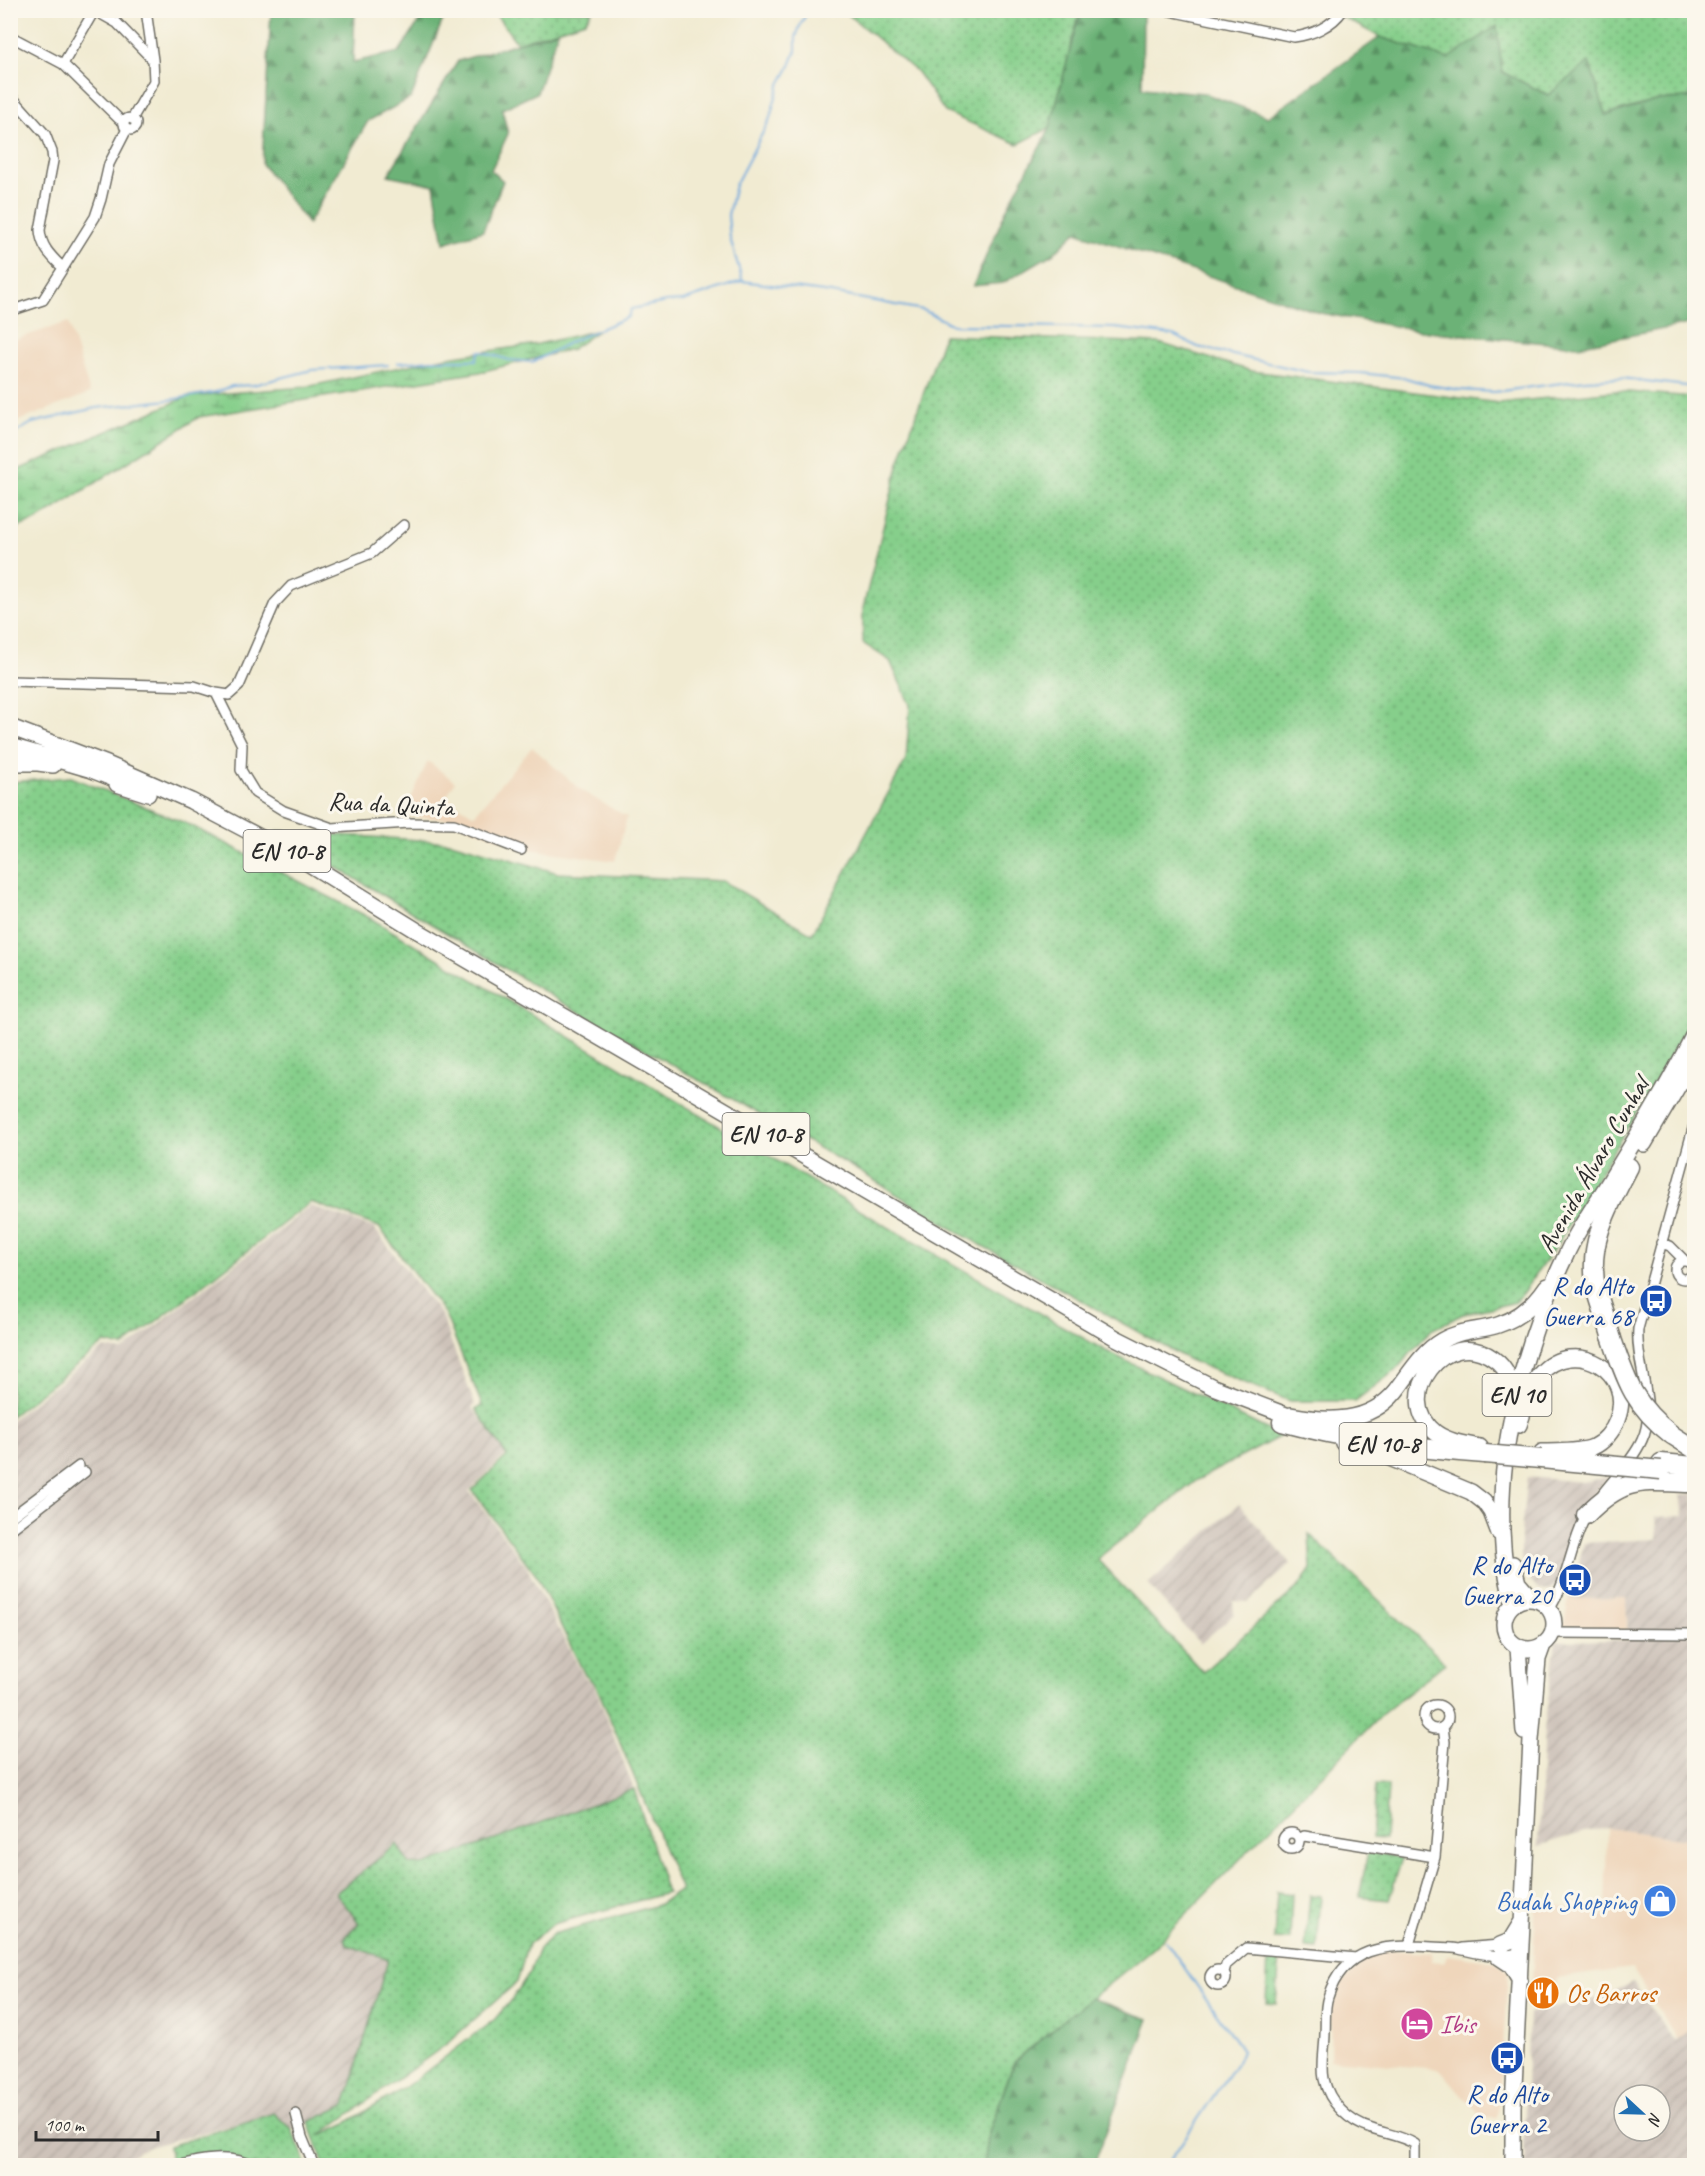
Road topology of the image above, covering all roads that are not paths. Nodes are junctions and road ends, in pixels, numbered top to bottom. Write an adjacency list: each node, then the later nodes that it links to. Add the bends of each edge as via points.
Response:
1 (146, 10): 6 (street)
2 (1165, 10): 3 (street, via 1294,37 1323,28)
3 (1343, 10)
4 (94, 11): 6 (street, via 117,23); 7 (street)
5 (10, 36): 7 (street)
6 (153, 60): 9 (street, via 154,81)
7 (63, 64): 9 (street, via 119,119)
8 (10, 95): 10 (street, via 50,143 53,161 40,239)
9 (128, 123): 10 (street, via 109,164 99,208)
10 (63, 268): 11 (street, via 43,300)
11 (10, 311)
12 (404, 525): 14 (street, via 372,553 291,586 281,594 239,686 230,695)
13 (10, 681): 14 (street, via 194,686)
14 (216, 693): 20 (street, Rua da Quinta, via 242,745 241,770 255,794 284,811 332,828 454,824)
15 (10, 727): 19 (main road, via 107,764)
16 (10, 738): 19 (main road, EN 10-8, via 91,763)
17 (10, 746): 19 (main road, EN 10-8)
18 (10, 763): 19 (main road, via 61,767)
19 (149, 789): 29 (main road, EN 10-8, via 416,930 1146,1359 1243,1408)
20 (521, 850)
21 (1695, 1034): 26 (main road, Avenida Álvaro Cunhal / EN 10)
22 (1695, 1059): 24 (main road, Avenida Álvaro Cunhal / EN 10)
23 (1694, 1126): 25 (street)
24 (1629, 1167): 30 (main road, Avenida Álvaro Cunhal / EN 10, via 1585,1238 1554,1303); 31 (highway, bridge, via 1597,1239 1597,1290 1635,1398 1658,1424)
25 (1661, 1243): 27 (street); 38 (street, via 1638,1329 1648,1412 1645,1433 1634,1454)
26 (1566, 1254): 29 (main road, via 1540,1297 1524,1312 1497,1325 1458,1333 1442,1341 1414,1366 1394,1394 1366,1413 1350,1419); 30 (main road, Avenida Álvaro Cunhal / EN 10, via 1522,1373)
27 (1685, 1261): 28 (street, via 1691,1264); 28 (street, via 1677,1266 1678,1275 1687,1278)
28 (1694, 1274)
29 (1283, 1418): 32 (highway, EN 10-8, via 1317,1432 1397,1446); 41 (main road, via 1298,1431 1385,1456 1471,1492 1491,1512)
30 (1514, 1427): 32 (main road, via 1511,1386 1496,1360 1469,1350 1446,1354 1432,1365 1419,1395 1426,1422 1448,1440); 33 (main road, via 1538,1376 1555,1361 1570,1356 1586,1358 1613,1376 1620,1394 1620,1412 1614,1429 1602,1441 1584,1449); 41 (main road, Avenida Álvaro Cunhal / EN 10, via 1503,1497); 42 (main road, Avenida Álvaro Cunhal / EN 10, via 1510,1548 1518,1582)
31 (1695, 1449)
32 (1485, 1451): 33 (highway, EN 10-8, bridge)
33 (1542, 1456): 34 (highway, EN 10-8, bridge)
34 (1661, 1466): 35 (highway, EN 10-8); 36 (highway, EN 10-8)
35 (1695, 1466)
36 (1695, 1473)
37 (1695, 1483): 38 (highway, via 1627,1485 1610,1493)
38 (1586, 1515): 44 (street, via 1563,1583)
39 (10, 1518): 40 (street, via 82,1469)
40 (10, 1530)
41 (1503, 1544): 43 (main road, Avenida Álvaro Cunhal / EN 10)
42 (1531, 1598): 43 (main road); 44 (main road)
43 (1513, 1605): 48 (main road, via 1505,1615 1504,1630)
44 (1550, 1608): 45 (main road, via 1555,1620)
45 (1553, 1633): 46 (street); 47 (main road)
46 (1695, 1634)
47 (1543, 1645): 48 (main road, via 1533,1649); 50 (main road, via 1538,1659)
48 (1518, 1647): 50 (main road)
49 (1443, 1727): 52 (street)
50 (1526, 1825): 53 (main road)
51 (1299, 1839): 52 (street, via 1304,1836)
52 (1435, 1857): 54 (street)
53 (1523, 1917): 55 (main road, via 1514,1937); 56 (main road)
54 (1409, 1945): 55 (street); 57 (street, via 1380,1947)
55 (1499, 1951): 56 (street); 59 (main road)
56 (1522, 1952): 59 (main road)
57 (1356, 1959): 58 (street, via 1246,1948 1226,1965); 64 (street, via 1342,1970 1327,1999 1323,2077 1335,2104 1353,2120 1415,2144)
58 (1224, 1972)
59 (1520, 1980): 65 (main road)
60 (296, 2114): 63 (street)
61 (177, 2166): 62 (street, via 232,2159)
62 (253, 2166)
63 (314, 2166)
64 (1415, 2166)
65 (1513, 2166)

